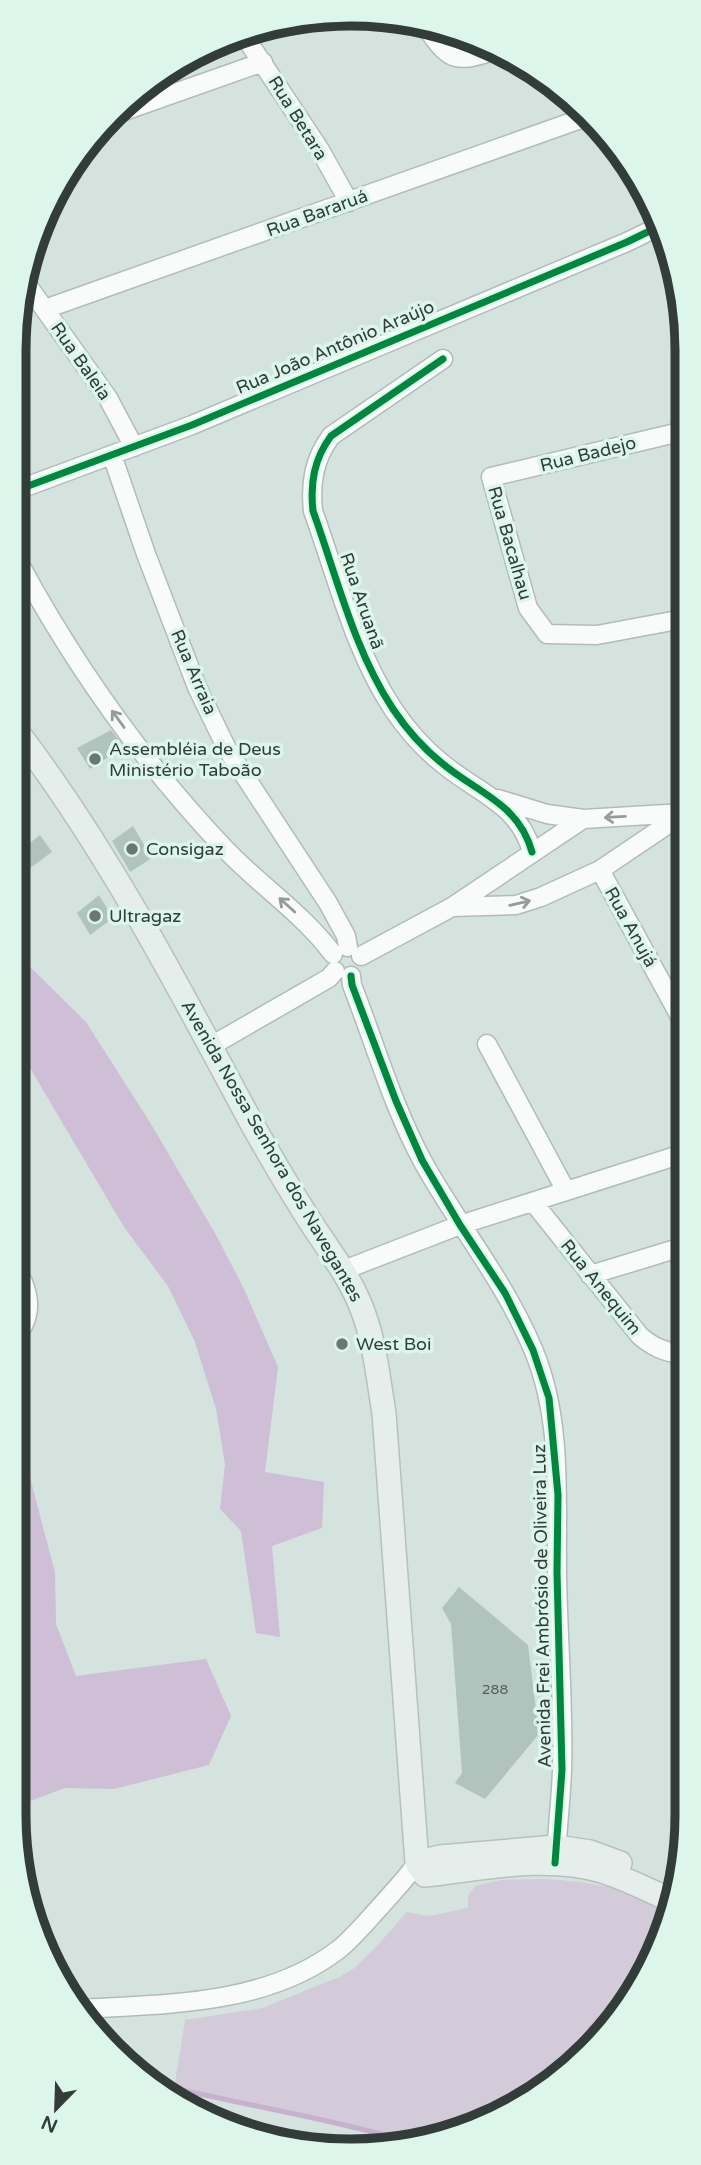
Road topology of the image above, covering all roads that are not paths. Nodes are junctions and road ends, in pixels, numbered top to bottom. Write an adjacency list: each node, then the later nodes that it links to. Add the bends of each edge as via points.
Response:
1 (433, 37): 3 (street, via 458,59)
2 (249, 42): 4 (street, Rua Betara)
3 (482, 55)
4 (263, 62): 5 (street); 7 (street, Rua Betara)
5 (138, 106)
6 (579, 120): 7 (street, Rua Bararuá)
7 (349, 202): 10 (street, Rua Bararuá)
8 (652, 230): 13 (street, Rua João Antônio Araújo)
9 (31, 291): 10 (street, Rua Baleia)
10 (45, 309): 13 (street, Rua Baleia, via 108,398)
11 (443, 359): 20 (street, Rua Aruanã, via 331,436 321,449 311,490 313,511 367,665 393,710 420,744)
12 (675, 433): 15 (street, Rua Badejo)
13 (134, 447): 14 (street, Rua João Antônio Araújo)
14 (112, 455): 16 (street, Rua João Antônio Araújo); 27 (street, Rua Arraia, via 197,687 227,749 346,936)
15 (491, 477): 18 (street, Rua Bacalhau, via 528,608 547,634 597,635)
16 (26, 487)
17 (26, 575): 27 (street, Avenida Frei Ambrósio de Oliveira Luz, one-way to 17, via 229,852 153,767 76,661)
18 (675, 620)
19 (26, 744): 30 (main road, Avenida Nossa Senhora dos Navegantes, via 84,829)
20 (492, 797): 23 (street, Rua Aruanã, via 547,814); 24 (street, Rua Aruanã, via 522,825)
21 (675, 813): 23 (street, Rua Aruanã, one-way to 23)
22 (675, 818): 25 (street)
23 (583, 819): 24 (street)
24 (532, 852): 26 (street)
25 (600, 870): 26 (street, one-way to 25, via 516,905); 28 (street, Rua Anujá)
26 (452, 907): 27 (street)
27 (345, 961): 30 (street, via 329,978); 34 (street, Avenida Frei Ambrósio de Oliveira Luz, via 401,1113 422,1160)
28 (675, 1007)
29 (487, 1044): 32 (street)
30 (211, 1046): 36 (main road, Avenida Nossa Senhora dos Navegantes, via 281,1174)
31 (675, 1156): 32 (street)
32 (566, 1191): 33 (street)
33 (533, 1202): 34 (street); 37 (street, Rua Anequim)
34 (460, 1224): 36 (street); 41 (street, Avenida Frei Ambrósio de Oliveira Luz, via 505,1293 533,1350 549,1398 558,1495 562,1770)
35 (675, 1249): 37 (street)
36 (344, 1270): 42 (main road, Avenida Nossa Senhora dos Navegantes, via 374,1346 384,1413)
37 (590, 1275): 40 (street, Rua Anequim, via 640,1336 652,1346)
38 (26, 1292): 39 (street, via 30,1301)
39 (26, 1320)
40 (675, 1354)
41 (556, 1855): 42 (main road, via 530,1864); 43 (main road, via 590,1852); 44 (main road)
42 (417, 1871): 45 (street, via 338,1950 286,1979 192,2002)
43 (668, 1883)
44 (664, 1897)
45 (90, 2008)

